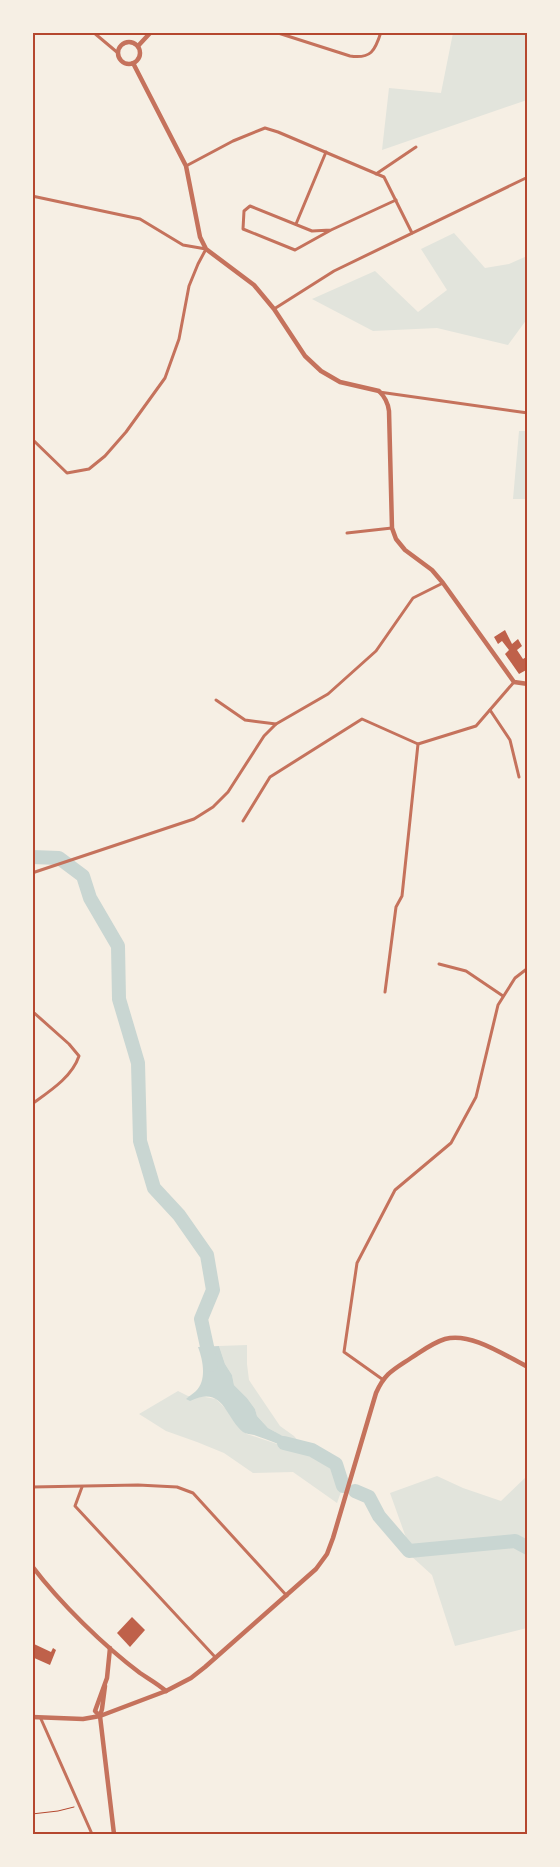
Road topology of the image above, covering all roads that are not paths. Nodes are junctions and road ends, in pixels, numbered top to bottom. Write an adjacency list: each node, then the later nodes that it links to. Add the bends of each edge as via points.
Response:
1 (93, 32): 6 (street)
2 (151, 32): 5 (street)
3 (275, 32): 4 (street, via 359,58 369,55)
4 (381, 32)
5 (138, 46): 6 (street, via 128,42); 7 (street, via 140,56)
6 (118, 52): 7 (street, via 123,62)
7 (133, 63): 10 (street)
8 (416, 147): 11 (street)
9 (326, 152): 10 (street, via 265,128); 11 (street); 15 (street)
10 (186, 166): 18 (street, via 200,237)
11 (376, 174): 14 (street, via 384,177)
12 (528, 177): 17 (street)
13 (32, 196): 18 (street, via 140,219 183,245)
14 (396, 200): 16 (street); 17 (street)
15 (296, 224): 16 (street, via 312,230); 16 (street, via 250,206 244,210 243,228 295,250)
16 (331, 230)
17 (412, 233): 19 (street, via 334,271)
18 (206, 249): 19 (street, via 254,285); 22 (street, via 189,286 179,340 165,378 105,456 89,469 67,473)
19 (274, 309): 20 (street, via 306,356 321,371 340,382)
20 (379, 392): 21 (street); 23 (street, via 386,399 389,411)
21 (528, 413)
22 (32, 439)
23 (392, 528): 24 (street); 25 (street, via 405,550 432,570)
24 (347, 533)
25 (443, 583): 26 (street); 30 (street, via 413,598 376,651 328,694)
26 (514, 682): 27 (street); 29 (street)
27 (528, 684)
28 (216, 700): 30 (street, via 245,720)
29 (490, 710): 31 (street, via 476,726); 32 (street, via 510,740)
30 (276, 724): 34 (street, via 264,736 228,792 194,819)
31 (418, 744): 33 (street, via 362,719 270,777); 37 (street, via 402,896 396,907)
32 (519, 777)
33 (243, 822)
34 (32, 873)
35 (439, 964): 38 (street, via 466,971)
36 (528, 968): 38 (street, via 515,978)
37 (385, 992)
38 (504, 996): 42 (street, via 498,1005 476,1097 451,1143 395,1190 357,1263 344,1352)
39 (32, 1011): 40 (street, via 79,1056 76,1066)
40 (32, 1104)
41 (528, 1367): 42 (street, via 478,1342 456,1337 433,1344)
42 (382, 1379): 46 (street, via 327,1554 316,1569)
43 (32, 1487): 44 (street)
44 (82, 1487): 46 (street, via 177,1487 193,1493); 48 (street, via 75,1506)
45 (32, 1566): 47 (street)
46 (286, 1596): 48 (street)
47 (110, 1648): 49 (street); 50 (street)
48 (216, 1658): 49 (street, via 191,1678)
49 (166, 1691): 50 (street)
50 (100, 1716): 52 (street); 54 (street)
51 (32, 1717): 52 (street)
52 (41, 1719): 53 (street)
53 (92, 1834)
54 (114, 1834)

